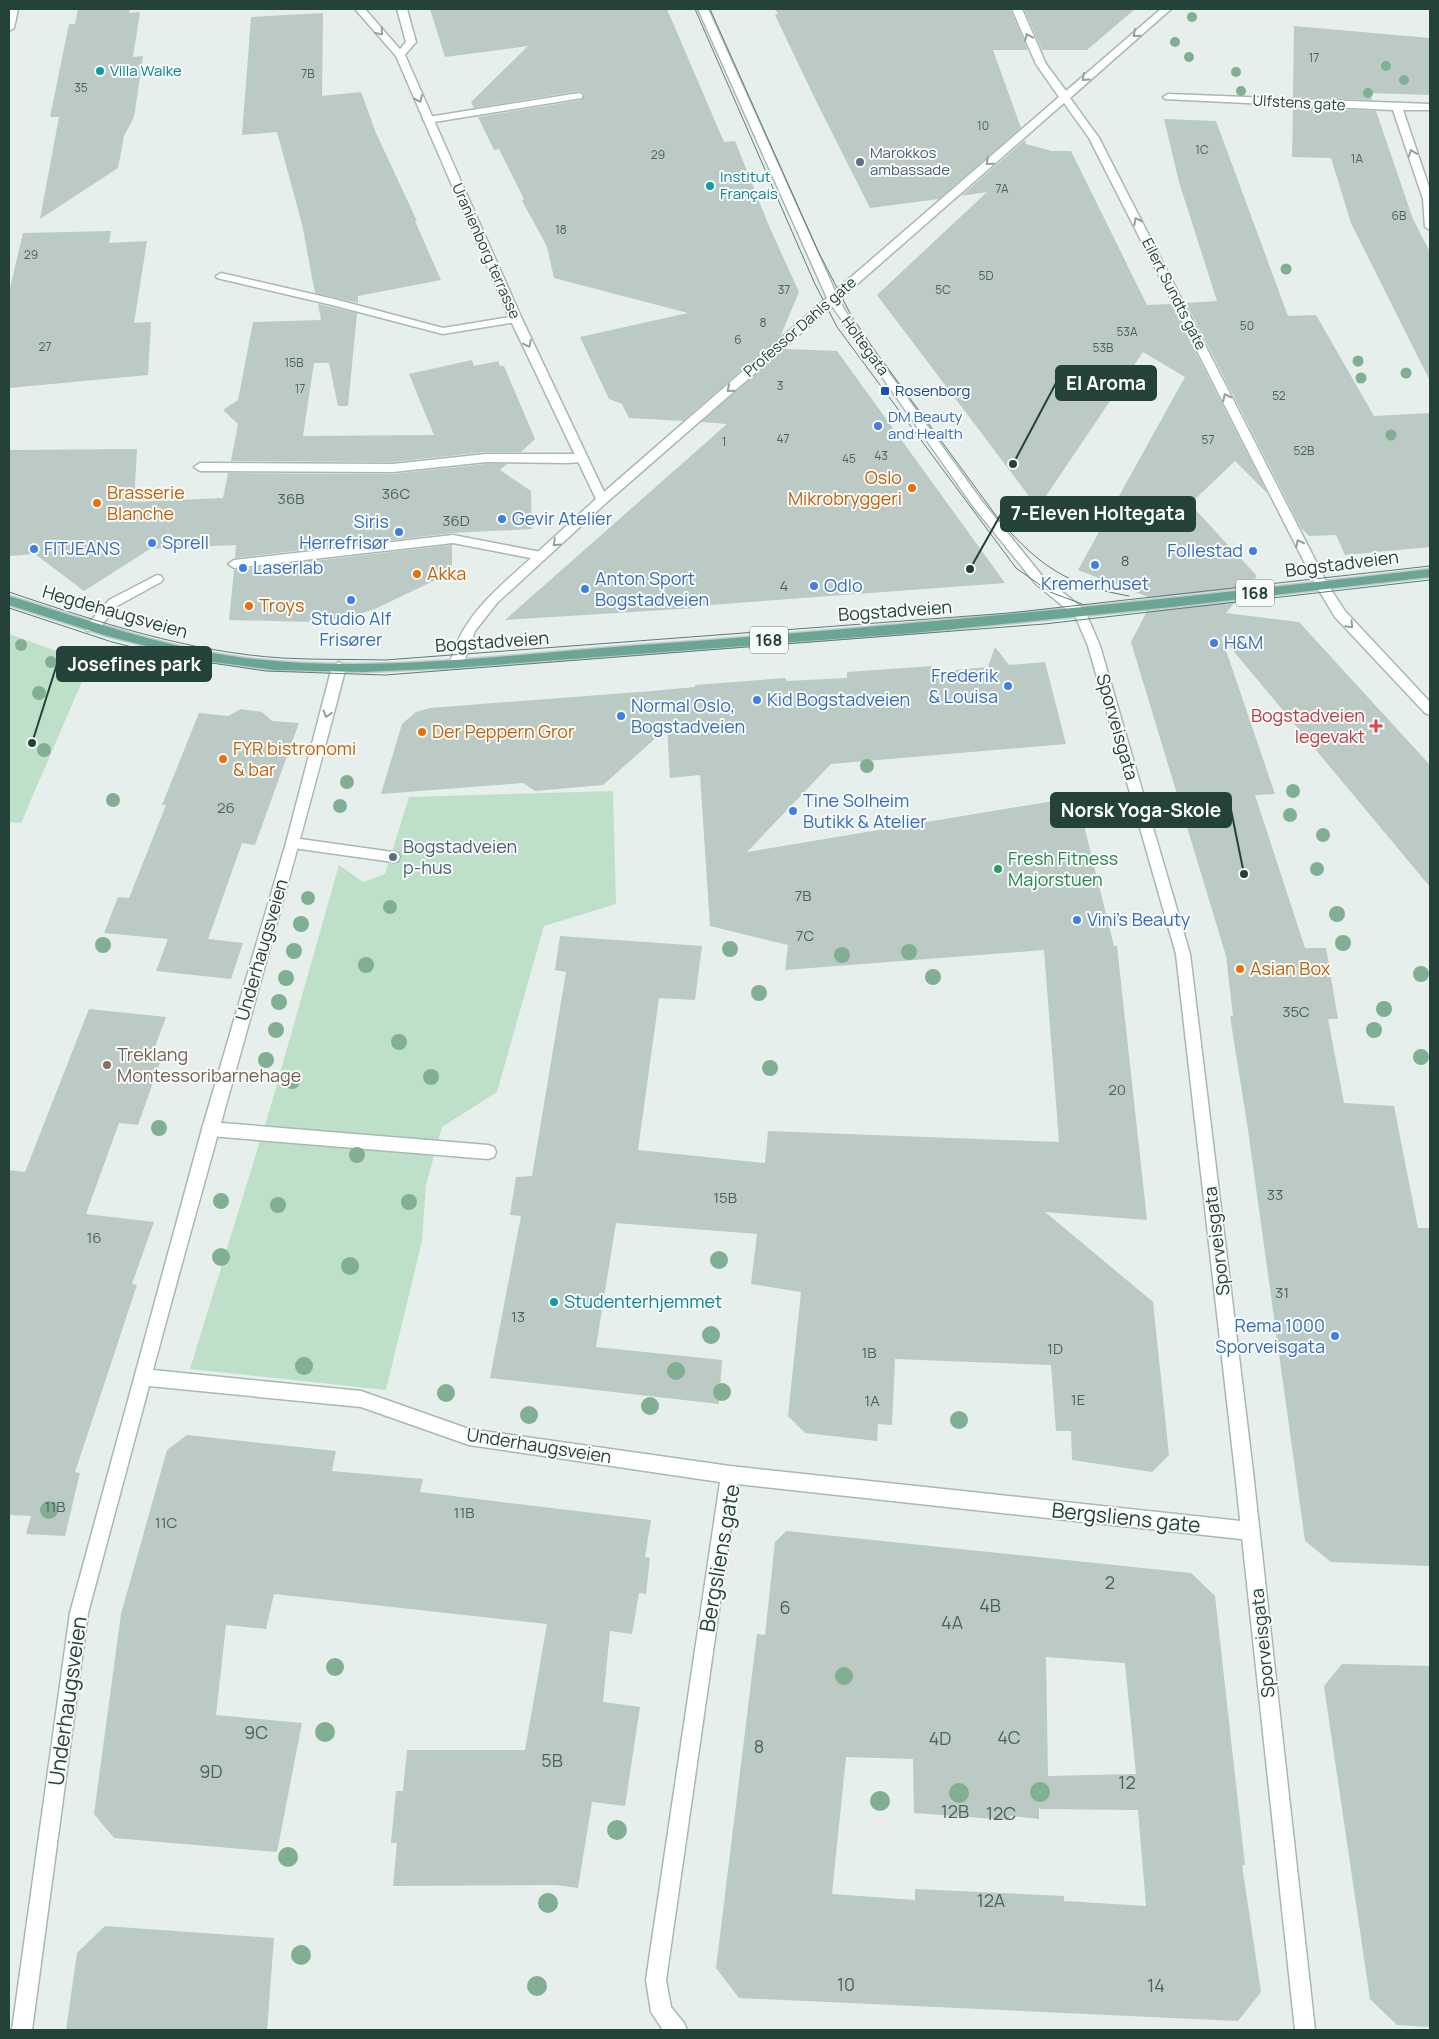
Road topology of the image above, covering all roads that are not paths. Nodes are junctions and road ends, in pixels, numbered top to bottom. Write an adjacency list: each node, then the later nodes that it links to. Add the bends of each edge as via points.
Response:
1 (13, 9): 7 (street)
2 (360, 9): 8 (street, Uranienborg terrasse, one-way to 8)
3 (402, 9): 8 (street, via 410,42)
4 (703, 9): 18 (street, Holtegata)
5 (1017, 9): 10 (street, Eilert Sundts gate, one-way to 5, via 1041,64)
6 (1166, 9): 10 (street, Professor Dahls gate, one-way to 10)
7 (9, 28)
8 (400, 55): 14 (street, Uranienborg terrasse, one-way to 14)
9 (579, 96): 14 (street)
10 (1065, 96): 18 (street, Professor Dahls gate, one-way to 18); 27 (street, Eilert Sundts gate, one-way to 10, via 1094,138)
11 (1168, 97): 12 (street, Ulfstens gate)
12 (1396, 107): 13 (street, Ulfstens gate); 15 (street, one-way to 12)
13 (1430, 107)
14 (428, 120): 19 (street, Uranienborg terrasse)
15 (1429, 199): 16 (street)
16 (1430, 227)
17 (222, 276): 19 (street, via 443,331)
18 (832, 299): 22 (street, Professor Dahls gate, one-way to 22); 29 (street, Holtegata, via 1008,541 1039,580)
19 (516, 319): 20 (street, Uranienborg terrasse, one-way to 20)
20 (581, 458): 21 (street, via 509,457 393,468); 22 (street, Uranienborg terrasse)
21 (200, 467)
22 (602, 500): 23 (street, Professor Dahls gate, one-way to 23)
23 (541, 556): 24 (street, via 452,539); 31 (street, Professor Dahls gate, via 481,612 460,645)
24 (234, 564)
25 (1430, 573): 27 (main road, Bogstadveien / 168)
26 (157, 579): 30 (street, via 114,603)
27 (1322, 586): 29 (main road, Bogstadveien / 168); 34 (street, Eilert Sundts gate, one-way to 34, via 1340,614)
28 (9, 600): 30 (main road, Hegdehaugsveien / 168)
29 (1080, 613): 31 (main road, Bogstadveien / 168); 41 (street, Sporveisgata, via 1094,646 1183,954)
30 (92, 628): 32 (main road, Hegdehaugsveien / 168, via 202,655 272,665)
31 (458, 664): 33 (main road, Bogstadveien / 168)
32 (339, 667): 33 (main road, Hegdehaugsveien / 168); 35 (street, Underhaugsveien, one-way to 35)
33 (361, 667)
34 (1430, 710)
35 (293, 843): 36 (street); 37 (street, Underhaugsveien)
36 (393, 857)
37 (210, 1129): 38 (street); 39 (street, Underhaugsveien)
38 (488, 1152)
39 (143, 1377): 40 (street, Underhaugsveien, via 361,1399 469,1437); 42 (street, Underhaugsveien, via 79,1613)
40 (730, 1475): 41 (street, Bergsliens gate); 43 (street, Bergsliens gate, via 656,1980 661,2012)
41 (1250, 1531): 44 (street, Sporveisgata)
42 (22, 2030)
43 (676, 2030)
44 (1305, 2030)

